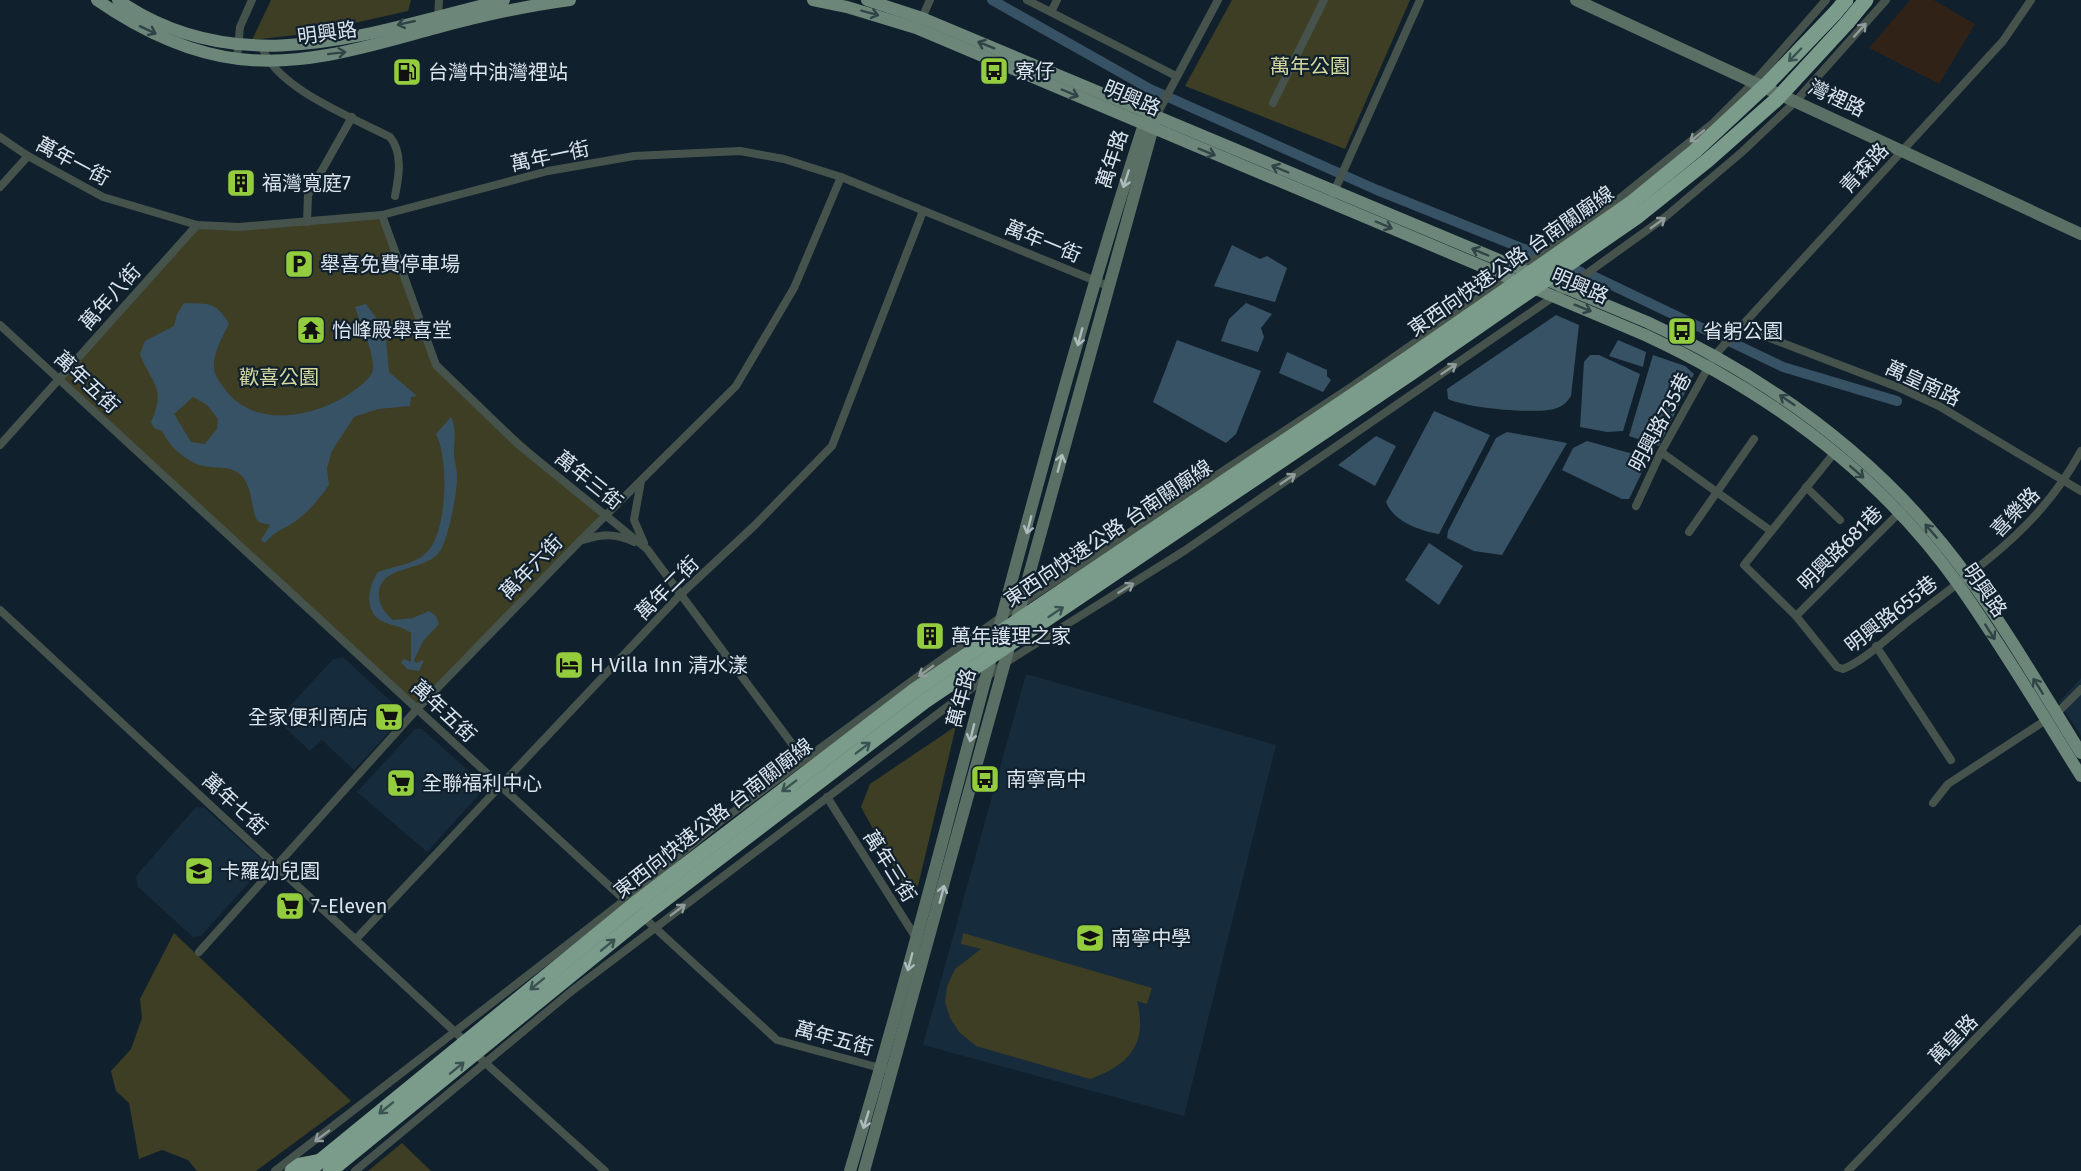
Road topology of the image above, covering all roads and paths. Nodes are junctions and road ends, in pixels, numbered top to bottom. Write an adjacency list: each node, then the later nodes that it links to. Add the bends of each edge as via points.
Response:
1 (97, 0): 25 (main road, 明興路, one-way to 25, via 167,38)
2 (118, 0): 25 (main road, 明興路, via 167,27)
3 (252, 0): 25 (street, via 240,27)
4 (439, 0): 23 (street)
5 (504, 0): 23 (main road, 明興路)
6 (570, 0): 23 (main road, 明興路)
7 (813, 0): 32 (main road, 明興路, one-way to 32, via 916,28)
8 (867, 0): 22 (main road, 明興路)
9 (930, 0): 22 (street)
10 (1027, 0): 20 (street)
11 (1057, 0): 20 (street)
12 (1218, 0): 27 (street)
13 (1324, 0): 30 (street)
14 (1420, 0): 38 (street)
15 (1576, 0): 28 (street, 灣裡路)
16 (1846, 0): 21 (highway, 東西向快速公路 台南關廟線)
17 (1866, 0): 21 (highway, 東西向快速公路 台南關廟線)
18 (1886, 0): 29 (street, one-way to 18)
19 (2031, 0): 34 (street, 青森路, via 2003,41)
20 (1051, 12): 27 (street)
21 (1836, 12): 28 (street); 103 (highway, 東西向快速公路 台南關廟線, one-way to 103, bridge, via 1768,83 1695,151 1630,204 915,690 636,903); 104 (highway, 東西向快速公路 台南關廟線, one-way to 21, bridge, via 647,913 925,701 1638,216 1778,99)
22 (921, 18): 32 (main road, 明興路, one-way to 22)
23 (438, 22): 24 (main road, 明興路, one-way to 24, via 312,44); 26 (main road, 明興路, one-way to 23, via 355,51)
24 (262, 47): 25 (main road, 明興路); 26 (street)
25 (237, 52): 26 (main road, 明興路)
26 (267, 61): 31 (street, via 288,80)
27 (1174, 79): 32 (street)
28 (1755, 81): 29 (street, 灣裡路); 45 (street, one-way to 45, via 1713,123 1620,198)
29 (1796, 100): 34 (street, 灣裡路); 49 (street, one-way to 29, via 1664,218)
30 (1273, 103)
31 (352, 117): 39 (street, via 390,136 398,147); 42 (street, via 308,195)
32 (1151, 123): 38 (main road, 明興路); 47 (street, 萬年路, one-way to 47); 48 (street, 萬年路)
33 (0, 137): 35 (street, 萬年一街)
34 (1903, 150): 44 (street, 灣裡路); 52 (street, 青森路)
35 (28, 156): 37 (street); 43 (street, 萬年一街, via 103,197)
36 (841, 177): 40 (street, 萬年一街); 41 (street, 萬年一街, via 784,159 740,151 634,156 548,171); 60 (street, 萬年六街, via 794,288 736,386)
37 (0, 187)
38 (1334, 191): 45 (main road, 明興路, one-way to 38); 46 (main road, 明興路, one-way to 46)
39 (395, 196)
40 (923, 211): 47 (street, 萬年一街); 74 (street, 萬年二街, via 831,446)
41 (381, 215): 42 (street, 萬年一街); 67 (street, 萬年三街, via 436,365 519,445)
42 (307, 222): 43 (street, 萬年一街, via 239,227)
43 (197, 225): 54 (street, 萬年八街)
44 (2081, 234)
45 (1520, 269): 46 (street); 49 (main road, 明興路)
46 (1509, 277): 50 (main road, 明興路); 75 (street, via 1354,385)
47 (1095, 280): 48 (street, 萬年一街); 77 (street, 萬年路, one-way to 77)
48 (1108, 286): 75 (street, 萬年路, one-way to 48)
49 (1567, 288): 50 (street); 53 (main road, 明興路)
50 (1554, 297): 53 (main road, 明興路, one-way to 53); 80 (street, one-way to 50, via 1184,551)
51 (0, 325): 54 (street, 萬年五街)
52 (1741, 327): 53 (street, 青森路); 61 (street, 萬皇南路, via 1939,406)
53 (1713, 358): 58 (street, 明興路735巷); 59 (main road, 明興路); 66 (main road, 明興路, one-way to 53, via 1844,443 1804,412)
54 (59, 379): 56 (street, 萬年八街); 83 (street, 萬年五街)
55 (1754, 439): 64 (street)
56 (0, 445)
57 (2081, 451): 61 (street, 喜樂路)
58 (1661, 452): 64 (street); 65 (street, 明興路735巷)
59 (1835, 452): 62 (street); 66 (main road, 明興路, one-way to 66)
60 (641, 480): 67 (street, 萬年六街); 72 (street, via 634,520)
61 (2064, 482): 63 (street, 萬皇南路); 73 (street, 喜樂路, via 2019,535)
62 (1806, 487): 68 (street); 69 (street)
63 (2081, 491)
64 (1715, 493): 69 (street); 70 (street)
65 (1636, 506)
66 (1904, 509): 73 (main road, 明興路); 78 (street, 明興路681巷)
67 (605, 515): 71 (street, 萬年六街); 72 (street, 萬年三街)
68 (1840, 520)
69 (1771, 531): 78 (street, via 1744,566)
70 (1689, 532)
71 (580, 541): 72 (street, via 608,533); 83 (street, 萬年六街)
72 (648, 549): 74 (street, 萬年三街)
73 (1963, 580): 79 (street, 明興路655巷); 84 (main road, 明興路)
74 (681, 595): 86 (street, 萬年三街); 89 (street, 萬年二街)
75 (1022, 603): 77 (street); 80 (street, 萬年路)
76 (0, 610): 92 (street, 萬年七街)
77 (1004, 615): 81 (street, 萬年路); 86 (street, one-way to 86)
78 (1796, 616): 79 (street, 明興路655巷, via 1837,667 1849,666)
79 (1876, 646): 87 (street)
80 (1005, 663): 81 (street); 99 (street, 萬年路, one-way to 80)
81 (986, 679): 90 (street); 97 (street, 萬年路, one-way to 97)
82 (2081, 689): 84 (street)
83 (418, 708): 89 (street, 萬年五街); 92 (street, 萬年六街)
84 (2051, 717): 85 (main road, 明興路); 88 (main road, 明興路); 91 (street, via 1948,784)
85 (2081, 753)
86 (804, 760): 93 (street, via 720,821)
87 (1951, 760)
88 (2081, 776)
89 (500, 784): 93 (street, 萬年五街); 96 (street, 萬年二街)
90 (826, 797): 94 (street, one-way to 90); 97 (street, 萬年三街)
91 (1934, 803)
92 (277, 865): 96 (street, 萬年七街); 98 (street, 萬年六街)
93 (625, 900): 94 (street, 萬年五街); 100 (street)
94 (655, 927): 101 (street); 102 (street, 萬年五街, via 777,1040)
95 (2081, 929): 111 (street, 萬皇路)
96 (356, 939): 100 (street, 萬年七街)
97 (916, 939): 99 (street, 萬年三街); 102 (street, 萬年路, one-way to 102)
98 (199, 952)
99 (926, 952): 102 (street, 萬年路)
100 (455, 1030): 101 (street, 萬年七街); 105 (street, one-way to 105)
101 (484, 1062): 104 (street); 108 (street, 萬年七街)
102 (887, 1070): 109 (street, 萬年路, one-way to 109); 110 (street, 萬年路)
103 (326, 1166): 104 (highway, 東西向快速公路 台南關廟線, bridge); 106 (highway, via 300,1165); 107 (highway, 東西向快速公路 台南關廟線, bridge)
104 (346, 1167)
105 (275, 1171)
106 (292, 1171)
107 (308, 1171)
108 (605, 1171)
109 (850, 1171)
110 (864, 1171)
111 (1848, 1171)

